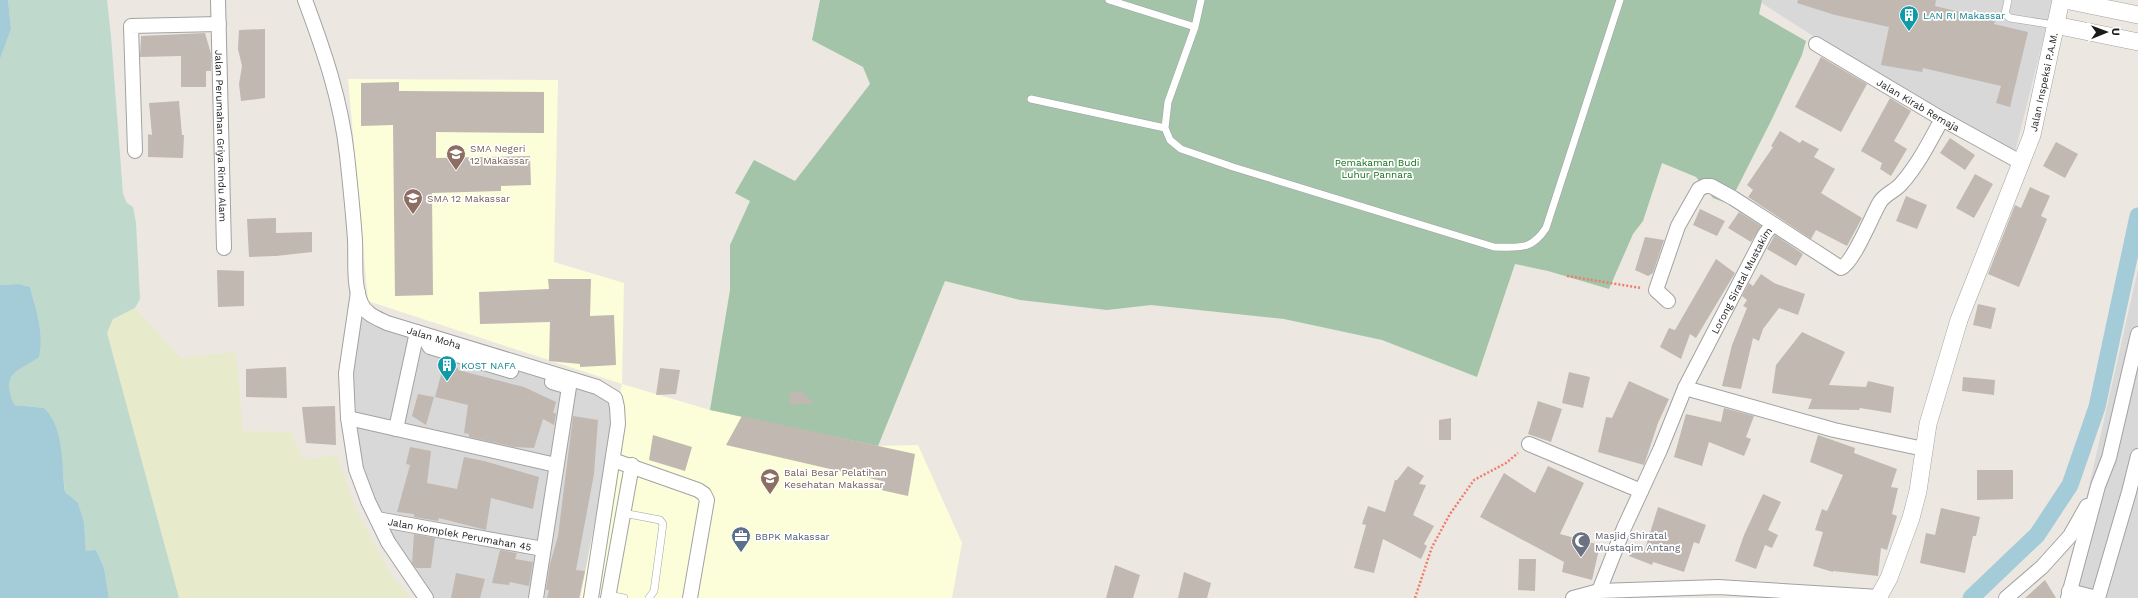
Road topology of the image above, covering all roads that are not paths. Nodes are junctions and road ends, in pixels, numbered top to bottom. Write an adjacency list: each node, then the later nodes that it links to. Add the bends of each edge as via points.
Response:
1 (218, 0): 10 (street, Jalan Perumahan Griya Rindu Alam)
2 (305, 0): 22 (street, Jalan Moha, via 328,63 340,111 354,224)
3 (1109, 0): 12 (lane)
4 (1201, 0): 12 (lane)
5 (1620, 0): 17 (lane, via 1546,228 1538,240 1527,246 1494,247 1299,189 1182,149 1170,140)
6 (2008, 0): 11 (lane, via 2005,14 2010,18)
7 (2061, 0): 11 (street, Jalan Inspeksi P.A.M.)
8 (2065, 0): 9 (street)
9 (2138, 15)
10 (219, 24): 18 (street, via 131,26); 21 (street, Jalan Perumahan Griya Rindu Alam)
11 (2055, 26): 13 (street); 19 (street, Jalan Inspeksi P.A.M., via 2039,111)
12 (1195, 27): 17 (lane, via 1168,102)
13 (2138, 42)
14 (1816, 44): 16 (street, Jalan Kirab Remaja)
15 (1031, 99): 17 (lane)
16 (1942, 119): 19 (street, Jalan Kirab Remaja); 20 (street, Lorong Siratal Mustakim, via 1908,175 1896,189 1881,200 1863,236 1841,268)
17 (1165, 128)
18 (135, 151)
19 (2022, 164): 30 (street, Jalan Inspeksi P.A.M., via 1985,249 1959,320 1939,382)
20 (1772, 224): 23 (street, via 1711,186 1699,189 1678,226 1656,290); 26 (street, Lorong Siratal Mustakim)
21 (224, 248)
22 (358, 292): 24 (street, Jalan Moha, via 361,304 370,315); 27 (street, via 346,373)
23 (1668, 301)
24 (420, 333): 28 (street); 32 (street, Jalan Moha, via 607,392 615,398 618,407); 33 (street, Jalan Komplek Perumahan 45, via 430,347 569,387)
25 (2138, 334): 36 (street, via 2109,458)
26 (1685, 388): 30 (street, via 1834,430); 37 (street, Lorong Siratal Mustakim)
27 (348, 418): 28 (street); 39 (street, via 356,469)
28 (396, 429): 33 (street)
29 (1530, 444): 37 (street)
30 (1924, 449): 44 (street, Jalan Inspeksi P.A.M., via 1911,518 1889,578)
31 (2138, 456): 35 (street)
32 (613, 460): 34 (street); 47 (street, Jalan Moha)
33 (556, 465): 40 (street, Jalan Komplek Perumahan 45)
34 (632, 465): 38 (street); 50 (street, via 698,490 707,500)
35 (2136, 477): 53 (street)
36 (2098, 486): 42 (street); 52 (street, via 2070,536 2042,567)
37 (1641, 491): 41 (street, Lorong Siratal Mustakim)
38 (623, 512): 43 (street); 49 (lane, via 660,520 663,524 654,591)
39 (377, 519): 40 (street, Jalan Komplek Perumahan 45); 45 (street, via 388,542)
40 (543, 549): 46 (street, Jalan Komplek Perumahan 45)
41 (1599, 591): 44 (street, via 1718,587); 51 (street)
42 (2069, 595): 53 (street)
43 (609, 597): 48 (lane)
44 (1878, 597)
45 (426, 598)
46 (536, 598)
47 (591, 598)
48 (624, 598)
49 (649, 598)
50 (690, 598)
51 (1573, 598)
52 (2006, 598)
53 (2097, 598)

